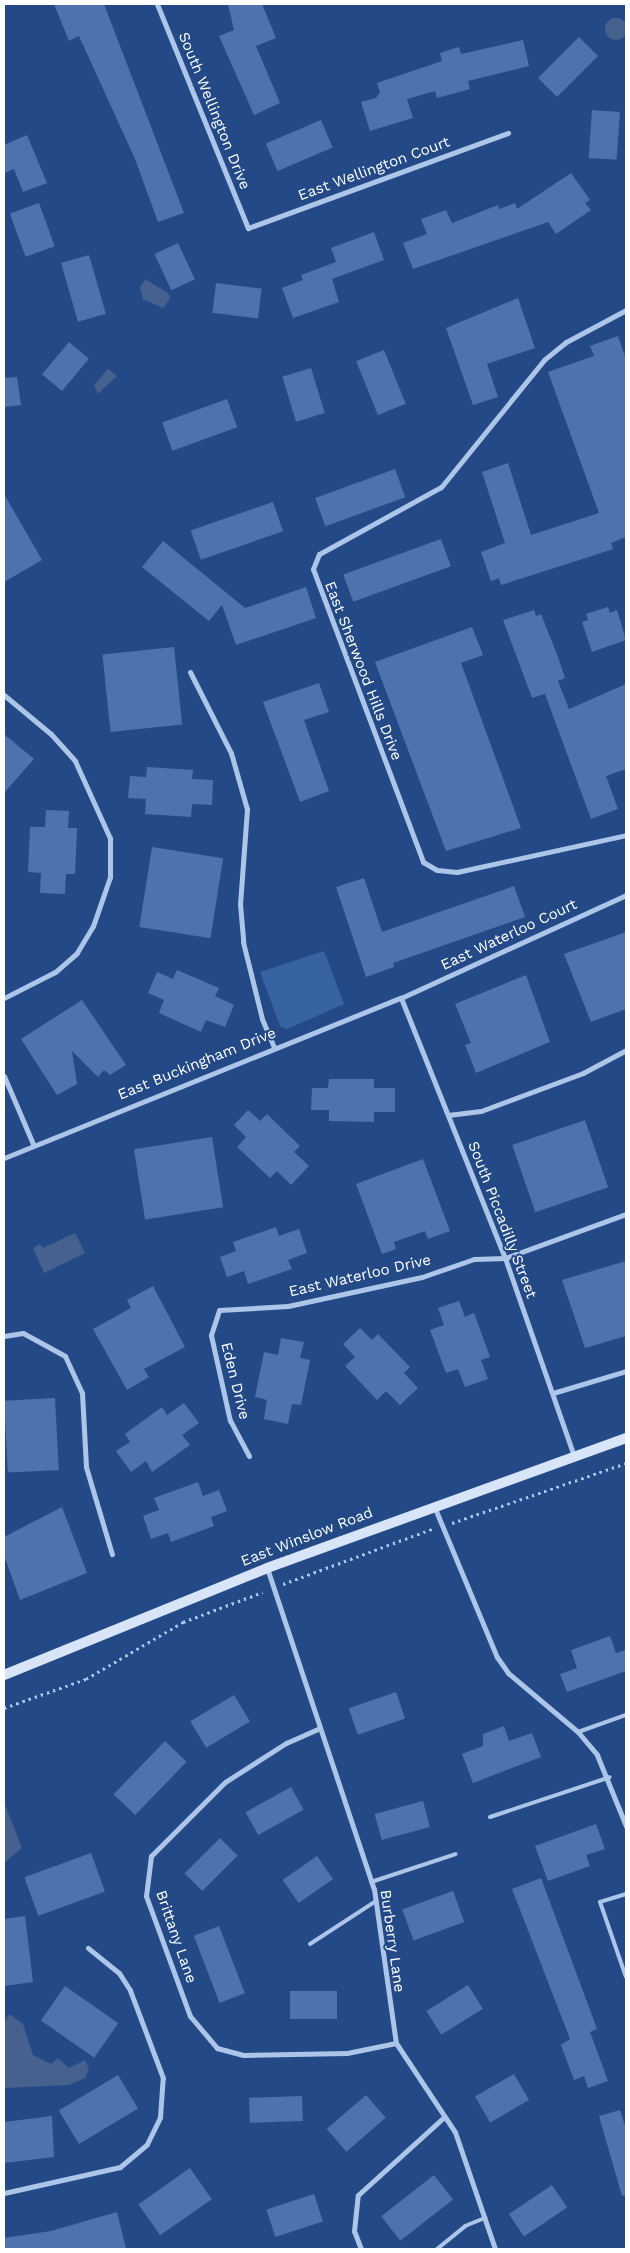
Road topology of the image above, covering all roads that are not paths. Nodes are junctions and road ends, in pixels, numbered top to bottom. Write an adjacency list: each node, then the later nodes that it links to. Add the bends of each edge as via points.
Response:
1 (157, 4): 3 (street, South Wellington Drive)
2 (508, 133): 3 (street, East Wellington Court)
3 (248, 228)
4 (626, 310): 7 (street, East Sherwood Hills Drive, via 566,342 544,360 441,487 319,554 313,569 423,862 437,870 457,872)
5 (190, 672): 11 (street, via 231,753 248,809 240,904 243,942)
6 (4, 695): 9 (street, via 51,734 75,761 110,838 110,877 93,926 77,953 55,972)
7 (626, 835)
8 (626, 895): 10 (street, East Waterloo Court)
9 (4, 998)
10 (401, 998): 11 (street, East Buckingham Drive); 14 (street, South Piccadilly Street)
11 (274, 1047): 15 (street, East Buckingham Drive)
12 (626, 1050): 14 (street, via 582,1073 481,1111)
13 (4, 1076): 15 (street)
14 (448, 1114): 18 (street, South Piccadilly Street)
15 (33, 1144): 16 (street, East Buckingham Drive)
16 (4, 1158)
17 (626, 1214): 18 (street)
18 (504, 1258): 19 (street, East Waterloo Drive, via 474,1259 422,1277 288,1306); 22 (street, South Piccadilly Street)
19 (219, 1310): 25 (street, Eden Drive, via 211,1335 230,1421)
20 (4, 1336): 27 (street, via 23,1333 65,1356 82,1392 86,1466)
21 (626, 1370): 22 (street)
22 (553, 1393): 24 (street, South Piccadilly Street)
23 (626, 1438): 24 (main road, East Winslow Road)
24 (574, 1453): 26 (main road, East Winslow Road)
25 (249, 1456)
26 (434, 1504): 28 (main road, East Winslow Road); 32 (street, via 497,1656 525,1689)
27 (112, 1554)
28 (267, 1568): 29 (main road, East Winslow Road); 31 (street, Burberry Lane)
29 (4, 1675)
30 (626, 1715): 32 (lane)
31 (320, 1728): 37 (street, Burberry Lane); 43 (street, Brittany Lane, via 286,1743 225,1782 152,1856 146,1896 190,2016 217,2048 243,2055 347,2053)
32 (578, 1732): 33 (street)
33 (610, 1777): 34 (lane); 35 (street)
34 (490, 1817)
35 (626, 1826)
36 (456, 1854): 37 (lane)
37 (371, 1882): 39 (street, Burberry Lane)
38 (626, 1894): 42 (lane, via 600,1902)
39 (376, 1901): 40 (lane); 43 (street, Burberry Lane)
40 (310, 1944)
41 (88, 1948): 45 (street, via 119,1973 130,1990 163,2078 160,2117 147,2144 120,2167)
42 (626, 1977)
43 (396, 2043): 44 (street, Burberry Lane)
44 (444, 2117): 46 (street, Burberry Lane, via 461,2145); 47 (street, via 358,2195 353,2224)
45 (4, 2194)
46 (485, 2218): 48 (lane, via 465,2226); 49 (street, Burberry Lane)
47 (361, 2249)
48 (437, 2249)
49 (495, 2249)

